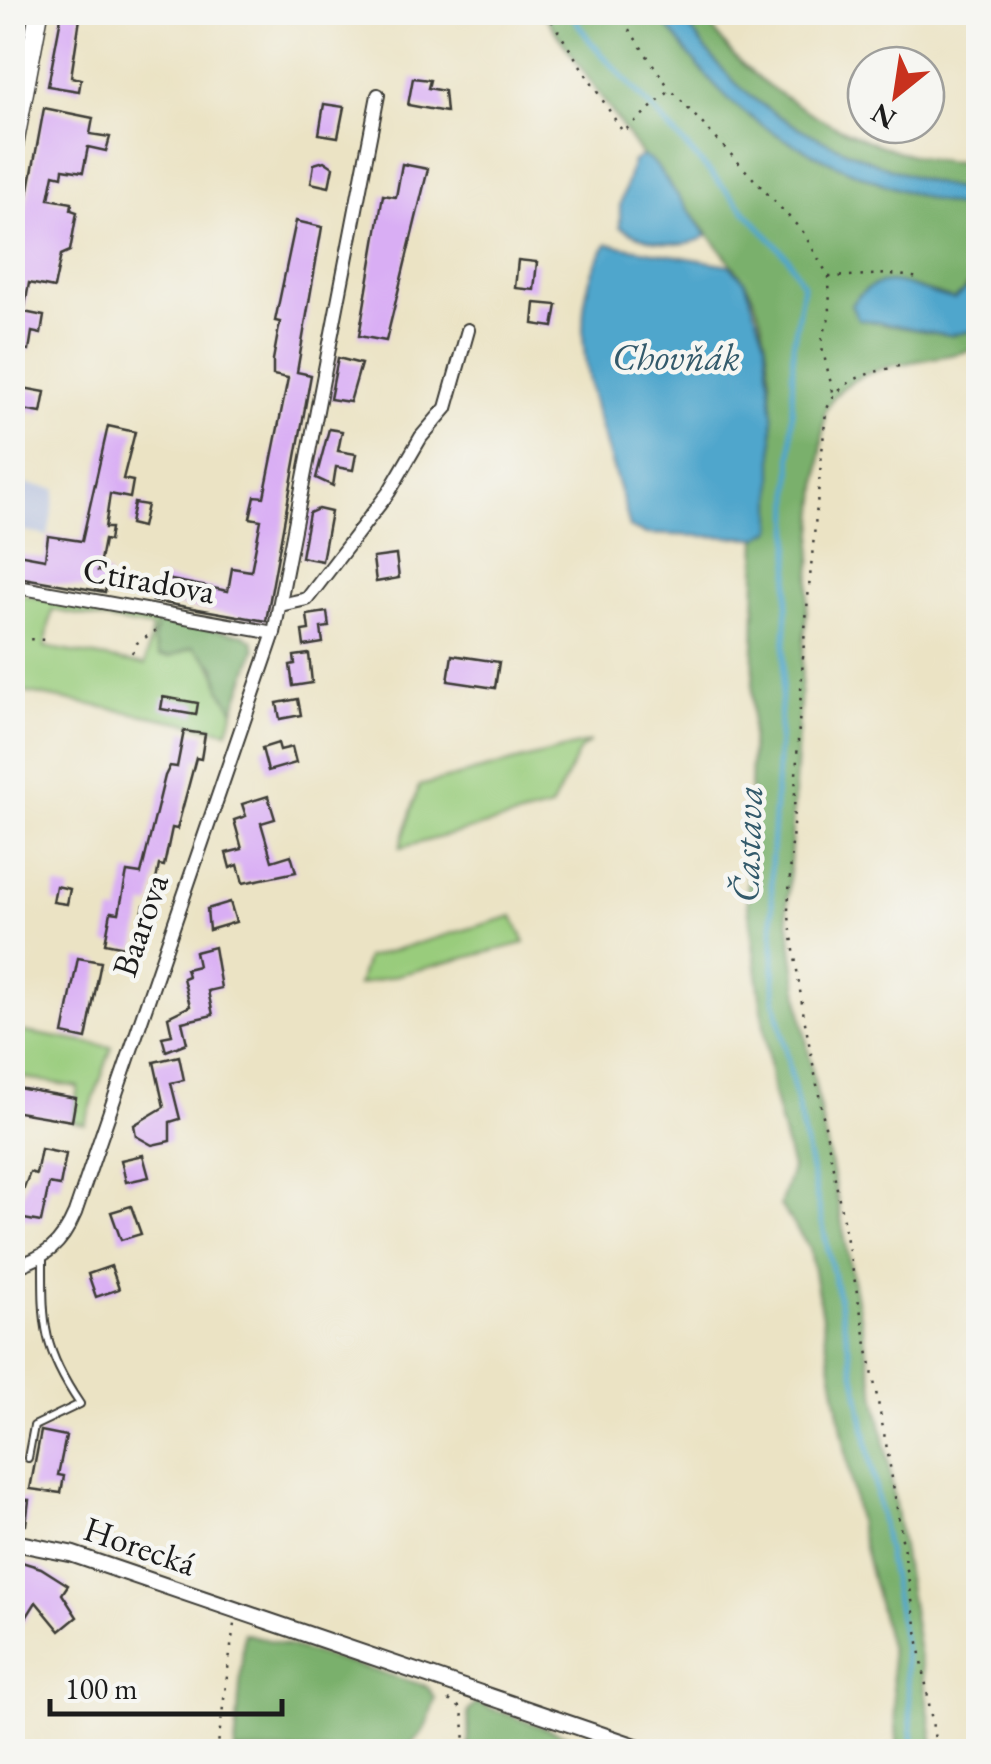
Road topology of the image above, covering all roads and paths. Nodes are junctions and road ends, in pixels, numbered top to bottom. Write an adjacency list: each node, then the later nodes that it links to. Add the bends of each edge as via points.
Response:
1 (40, 12): 6 (main road)
2 (546, 12): 4 (path, via 624,132)
3 (618, 12): 4 (path)
4 (670, 90): 7 (path, via 802,232)
5 (378, 95): 13 (street, Baarova)
6 (12, 156)
7 (829, 277): 8 (path); 11 (path, via 822,343)
8 (921, 278)
9 (468, 330): 13 (street, via 446,408 389,492 306,599)
10 (899, 366): 11 (path, via 860,375)
11 (834, 394): 28 (path, via 819,464 788,910)
12 (12, 586): 14 (street, Ctiradova)
13 (280, 605): 16 (street, Baarova)
14 (175, 615): 16 (street, Ctiradova); 18 (path)
15 (12, 631): 17 (path, via 22,639)
16 (274, 633): 19 (street, Baarova, via 75,1213 63,1240)
17 (51, 640)
18 (132, 653)
19 (44, 1258): 20 (street); 21 (lane, via 46,1340 54,1366 80,1404 34,1426)
20 (12, 1268)
21 (28, 1458)
22 (12, 1542): 23 (street, Horecká, via 72,1554)
23 (241, 1612): 24 (street, Horecká); 25 (path)
24 (453, 1684): 26 (path, via 448,1704 462,1709); 27 (street, Horecká)
25 (218, 1752)
26 (466, 1752)
27 (652, 1752)
28 (937, 1752)

